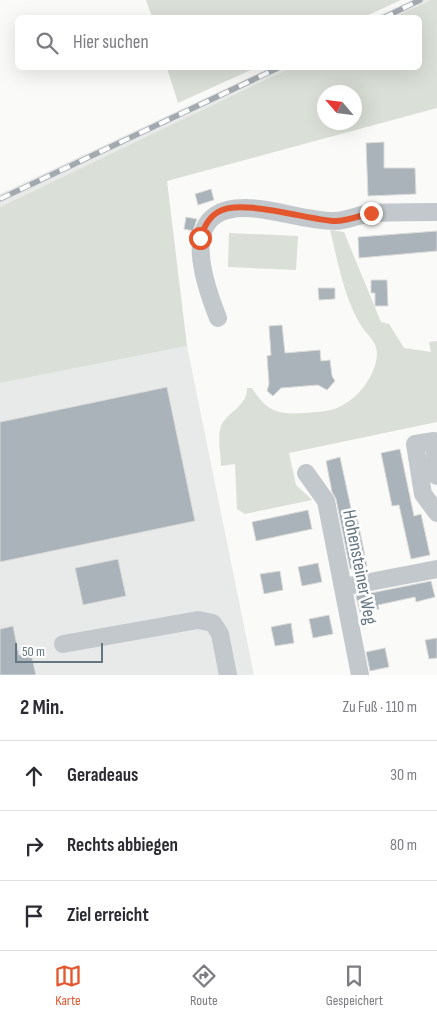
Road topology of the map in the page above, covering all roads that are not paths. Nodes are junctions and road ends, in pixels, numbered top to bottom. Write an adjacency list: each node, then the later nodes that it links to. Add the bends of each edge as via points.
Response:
1 (437, 212): 2 (street, via 371,213 335,221 244,207 219,211 204,226 200,249 201,267)
2 (218, 318)
3 (306, 473): 7 (street, Hohensteiner Weg, via 326,500)
4 (437, 476): 5 (street, via 434,441 415,444 423,494)
5 (437, 512)
6 (437, 569): 7 (street)
7 (344, 587): 10 (street, Hohensteiner Weg)
8 (63, 644): 9 (street, via 198,620 213,623 220,634)
9 (228, 675)
10 (360, 675)

